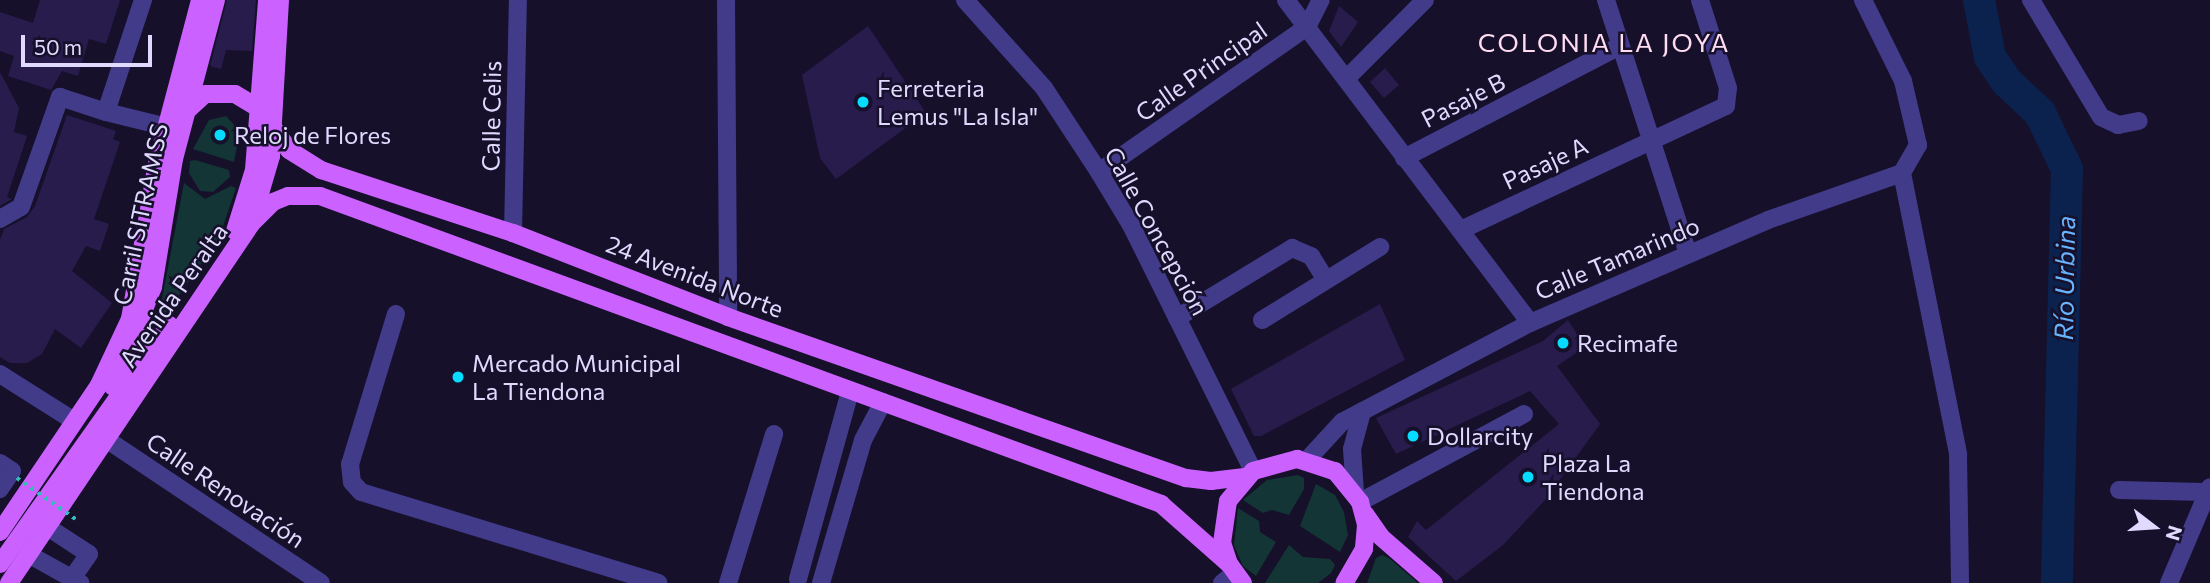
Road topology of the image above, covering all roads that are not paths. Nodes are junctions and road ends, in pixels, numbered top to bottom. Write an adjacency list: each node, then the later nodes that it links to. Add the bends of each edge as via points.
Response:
1 (143, 0): 20 (street)
2 (200, 0): 23 (main road, Avenida Peralta)
3 (216, 0): 19 (main road, Carril SITRAMSS)
4 (267, 0): 21 (main road, Carril SITRAMSS)
5 (280, 0): 21 (main road, Avenida Peralta)
6 (518, 0): 31 (street, Calle Celis)
7 (726, 0): 36 (street)
8 (965, 0): 26 (street, Calle Concepción, via 1044,88)
9 (1286, 0): 16 (street)
10 (1321, 0): 16 (street, Calle Principal)
11 (1425, 0): 18 (street)
12 (1605, 0): 17 (street)
13 (1700, 0): 24 (street, Pasaje A, via 1728,88 1726,106)
14 (1863, 0): 27 (street, via 1903,81 1918,145)
15 (2031, 0): 22 (street, via 2101,117 2118,125)
16 (1307, 27): 18 (street); 26 (street, Calle Principal)
17 (1618, 47): 24 (street); 25 (street, Pasaje B)
18 (1347, 78): 25 (street)
19 (187, 108): 21 (main road, 24 Avenida Norte, via 205,94 218,91 235,94); 23 (main road, 24 Avenida Norte); 47 (main road, Carril SITRAMSS, via 146,312)
20 (106, 113): 23 (street); 28 (street, via 60,97 21,207 13,216)
21 (266, 116): 29 (main road, Avenida Peralta, via 267,181); 31 (main road, 24 Avenida Norte, via 289,150 321,170); 47 (main road, Carril SITRAMSS, via 241,219 228,244)
22 (2138, 121)
23 (166, 129): 45 (main road, Avenida Peralta, via 130,319 99,385)
24 (1649, 141): 30 (street, Pasaje A); 33 (street)
25 (1404, 158): 30 (street)
26 (1099, 172): 37 (street, Calle Concepción)
27 (1902, 173): 33 (street, Calle Tamarindo); 69 (street, via 1958,454)
28 (0, 219)
29 (251, 224): 41 (main road, via 281,199 320,196); 47 (main road, Avenida Peralta, via 207,294)
30 (1463, 229): 39 (street)
31 (513, 233): 36 (main road, 24 Avenida Norte)
32 (1380, 247): 34 (street)
33 (1688, 254): 39 (street, Calle Tamarindo)
34 (1326, 281): 37 (street, via 1311,256 1292,248); 38 (street)
35 (396, 314): 65 (street, via 350,464 352,482 361,492)
36 (728, 317): 50 (main road, 24 Avenida Norte, via 1186,478 1211,481)
37 (1177, 318): 50 (street, Calle Concepción)
38 (1262, 320)
39 (1530, 323): 43 (street, Calle Tamarindo)
40 (0, 374): 45 (street)
41 (850, 391): 42 (main road); 61 (street)
42 (883, 402): 59 (main road, via 1161,504); 67 (street, via 863,440)
43 (1362, 411): 48 (street, Calle Tamarindo, via 1342,422); 54 (street, via 1352,449)
44 (1524, 414): 54 (street)
45 (74, 421): 56 (main road, Avenida Peralta)
46 (774, 433): 66 (street)
47 (97, 434): 55 (main road, Avenida Peralta); 58 (main road, Carril SITRAMSS); 64 (street, Calle Renovación)
48 (1307, 460): 50 (main road, 24 Avenida Norte, via 1276,461); 54 (main road, via 1335,471)
49 (0, 463): 51 (street, via 12,471)
50 (1249, 474): 59 (main road, via 1228,501 1222,522)
51 (0, 489)
52 (2208, 489): 53 (street); 70 (street)
53 (2119, 490)
54 (1360, 502): 62 (main road, via 1364,549); 68 (main road, via 1381,537)
55 (46, 526): 57 (main road, Avenida Peralta); 60 (street, via 89,554)
56 (1, 528)
57 (28, 554): 60 (street); 63 (main road, Avenida Peralta)
58 (0, 565)
59 (1233, 576)
60 (76, 580)
61 (802, 581)
62 (1346, 582)
63 (9, 583)
64 (321, 583)
65 (658, 583)
66 (728, 583)
67 (821, 583)
68 (1434, 583)
69 (1960, 583)
70 (2169, 583)

